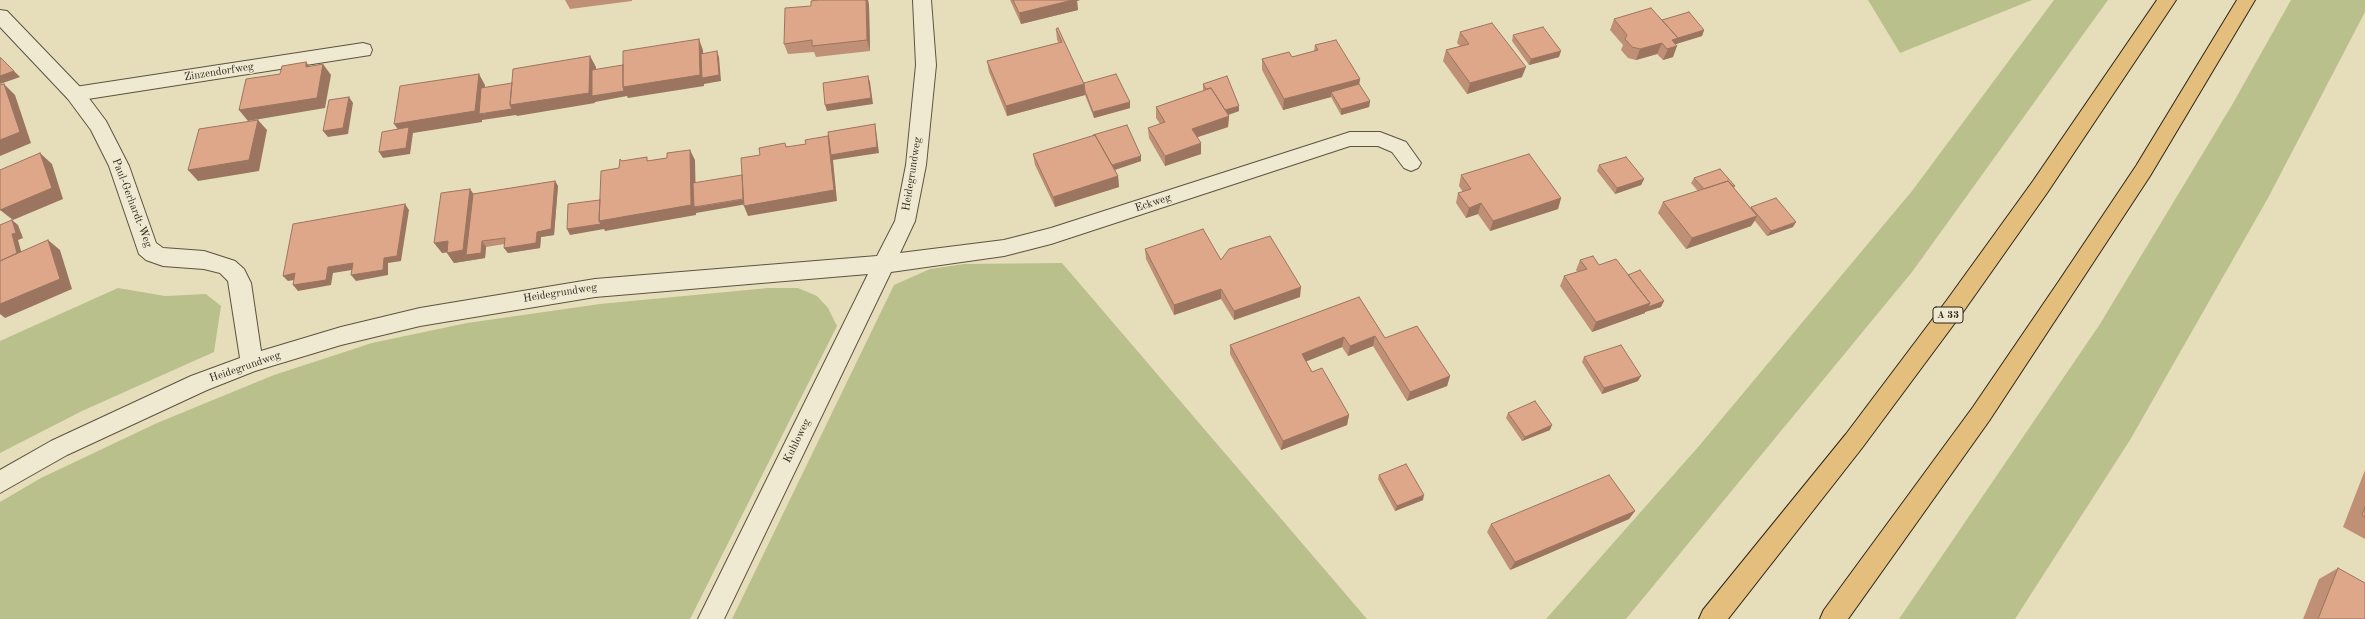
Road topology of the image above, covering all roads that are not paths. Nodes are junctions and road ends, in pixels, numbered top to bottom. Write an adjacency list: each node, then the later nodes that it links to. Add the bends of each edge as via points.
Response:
1 (922, 0): 8 (street, Heidegrundweg, via 926,66 913,184 905,221)
2 (2167, 0): 12 (highway, A 33, via 2040,187 1955,306 1854,441)
3 (2246, 0): 13 (highway, via 2147,164 2067,287 1981,414)
4 (0, 16): 6 (street, Paul-Gerhardt-Weg)
5 (362, 50): 6 (street, Zinzendorfweg)
6 (75, 94): 9 (street, Paul-Gerhardt-Weg, via 99,126 119,166 147,248 154,254 164,257 204,260 227,267 236,274 240,283)
7 (1411, 163): 8 (street, Eckweg, via 1399,147 1380,140 1350,139 1051,236 971,253)
8 (884, 264): 9 (street, Heidegrundweg, via 595,288 503,302 341,336); 11 (street, Kuhloweg)
9 (252, 363): 10 (street, Heidegrundweg, via 149,405 59,448)
10 (0, 482)
11 (711, 619)
12 (1712, 619)
13 (1833, 619)

